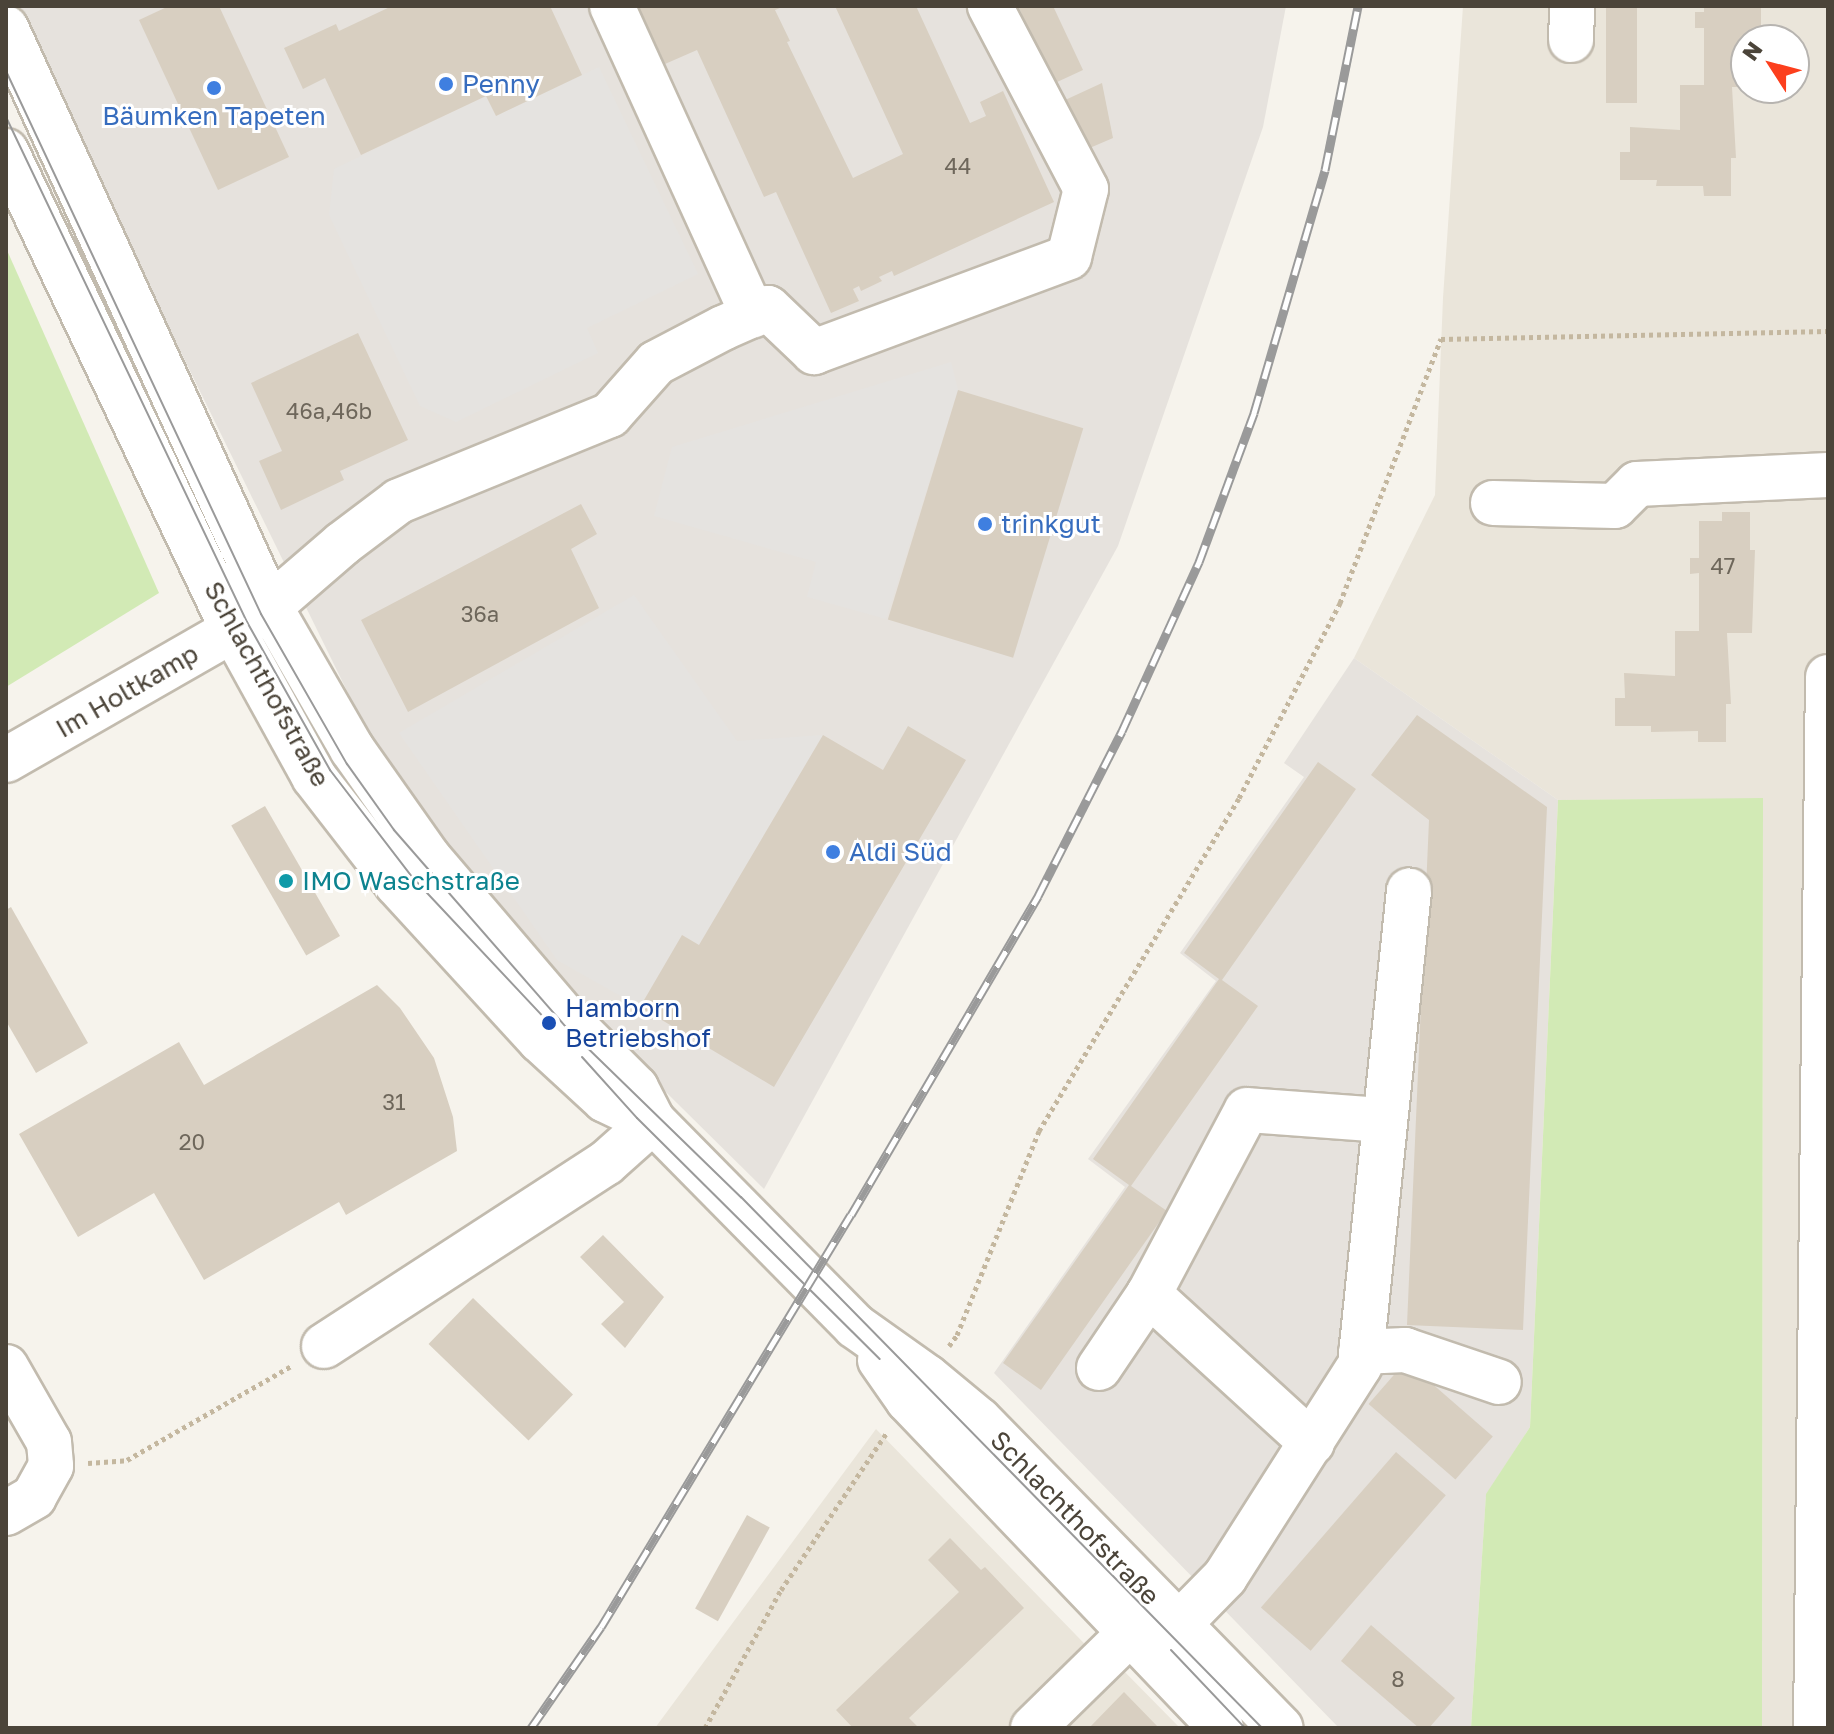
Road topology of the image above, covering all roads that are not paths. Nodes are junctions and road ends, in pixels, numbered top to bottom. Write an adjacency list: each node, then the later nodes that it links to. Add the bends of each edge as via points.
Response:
1 (612, 6): 5 (street)
2 (990, 6): 5 (street, via 1086,189 1069,257 814,352 768,308)
3 (6, 28): 8 (street, Schlachthofstraße)
4 (6, 151): 8 (street, Schlachthofstraße)
5 (753, 315): 8 (street, Schlachthofstraße, via 656,363 610,415 399,501)
6 (1828, 475): 7 (street, via 1637,484 1615,506)
7 (1493, 503)
8 (250, 620): 10 (street, Im Holtkamp); 14 (street, Schlachthofstraße, via 314,777 397,884 540,1040 595,1090 637,1118)
9 (1828, 677): 11 (street)
10 (6, 760)
11 (1827, 882): 15 (street)
12 (1409, 891): 13 (street)
13 (1383, 1120): 16 (street, via 1247,1110); 18 (street)
14 (653, 1121): 17 (street, via 606,1163); 22 (street, Schlachthofstraße)
15 (1826, 1122): 30 (street)
16 (1149, 1294): 20 (street); 23 (street)
17 (324, 1346)
18 (1361, 1352): 21 (street, via 1405,1350); 23 (street, via 1360,1365)
19 (6, 1367): 24 (street, via 49,1442 51,1466 34,1497)
20 (1099, 1368)
21 (1499, 1382)
22 (917, 1388): 25 (street, Schlachthofstraße, via 979,1420); 26 (street, Schlachthofstraße)
23 (1312, 1443): 25 (street, via 1225,1577)
24 (6, 1513)
25 (1179, 1624): 29 (street, Schlachthofstraße)
26 (1131, 1632): 27 (street); 28 (street, Schlachthofstraße)
27 (1033, 1728)
28 (1221, 1728)
29 (1281, 1728)
30 (1816, 1728)

